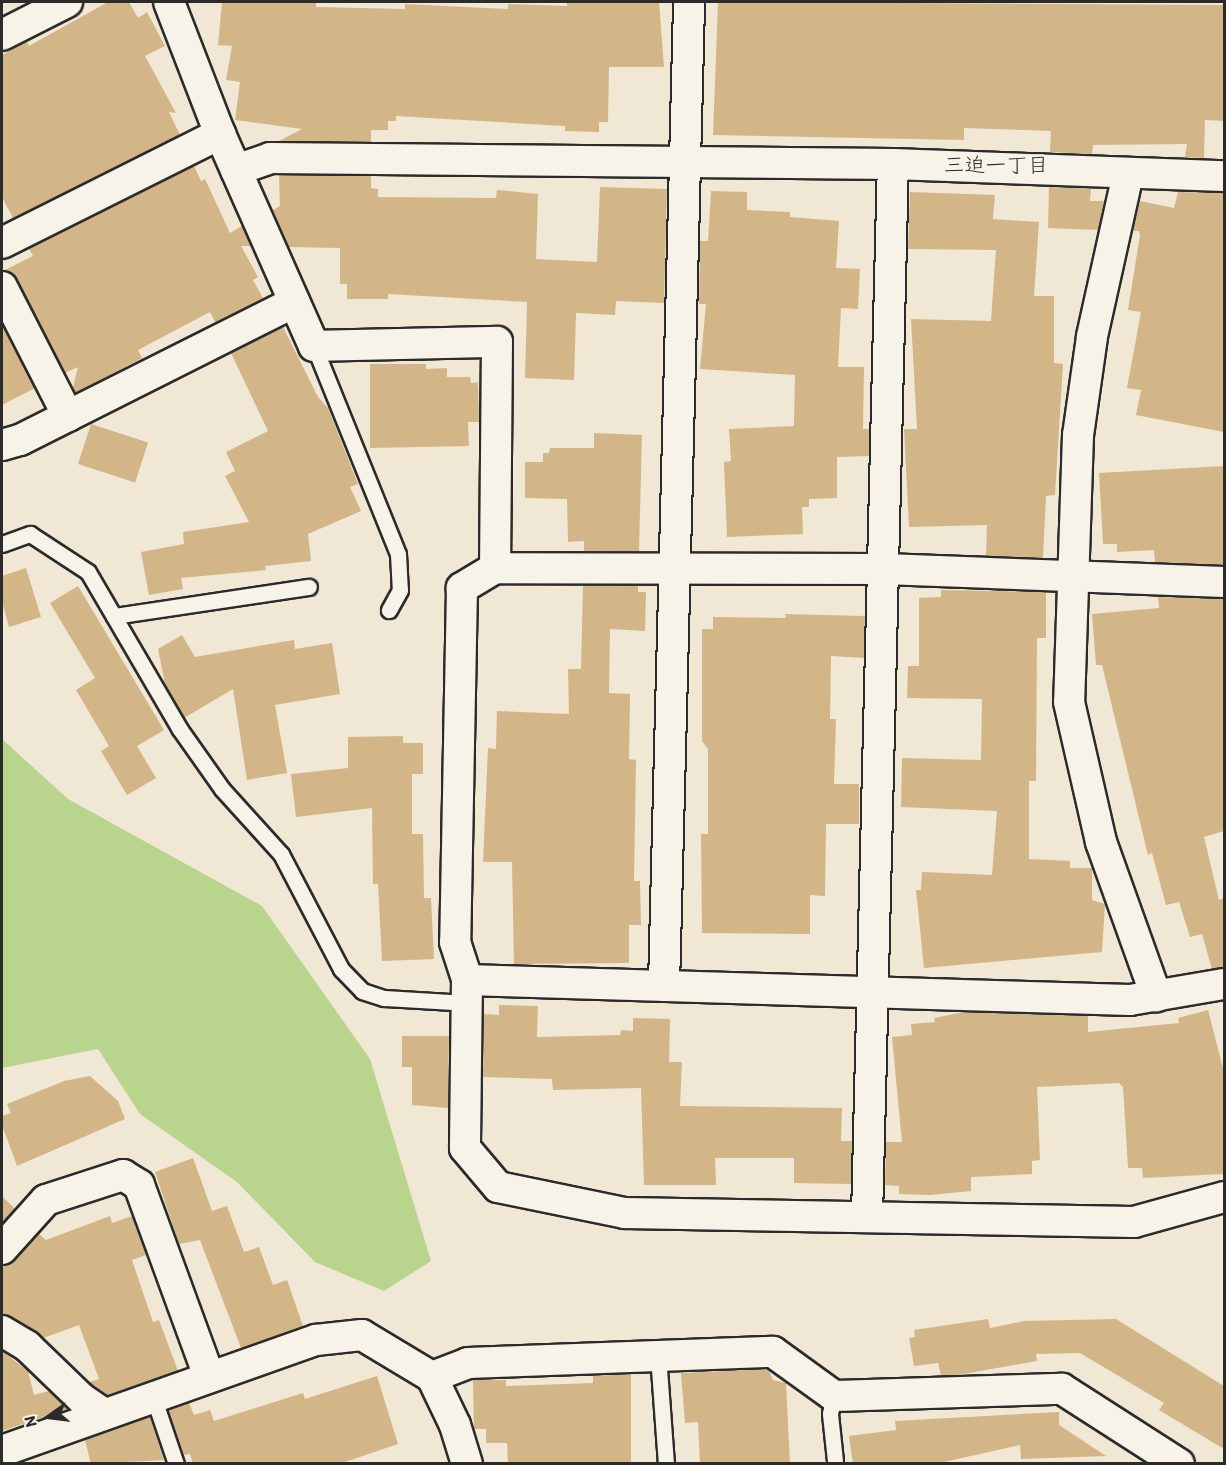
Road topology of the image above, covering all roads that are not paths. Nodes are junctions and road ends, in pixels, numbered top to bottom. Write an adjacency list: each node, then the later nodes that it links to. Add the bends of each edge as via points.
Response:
1 (67, 2): 4 (street)
2 (169, 2): 5 (street)
3 (689, 2): 6 (street)
4 (2, 35)
5 (220, 134): 8 (street); 11 (street)
6 (685, 162): 7 (street); 8 (street, via 270,158); 18 (street)
7 (894, 164): 9 (street); 20 (street)
8 (236, 170): 13 (street)
9 (1128, 174): 10 (street); 21 (street, via 1092,337 1078,435)
10 (1224, 177)
11 (2, 243)
12 (2, 287): 15 (street)
13 (294, 302): 14 (street); 15 (street)
14 (314, 346): 19 (street, via 497,342); 24 (lane, via 398,554 400,590)
15 (68, 416): 16 (street)
16 (2, 445)
17 (2, 544): 25 (lane, via 30,534 88,572)
18 (676, 567): 19 (street); 20 (street); 27 (street)
19 (495, 568): 28 (street, via 462,588 454,942)
20 (884, 569): 21 (street); 29 (street)
21 (1072, 578): 22 (street); 30 (street, via 1069,702 1101,842)
22 (1224, 582)
23 (309, 587): 25 (lane)
24 (389, 610)
25 (114, 616): 28 (lane, via 185,736 222,789 280,854 341,969 362,991 384,998)
26 (1224, 984): 30 (street)
27 (664, 986): 28 (street); 29 (street)
28 (467, 992): 32 (street, via 465,1148 498,1187 625,1214)
29 (872, 993): 30 (street, via 1130,1000); 32 (street)
30 (1156, 996)
31 (1224, 1197): 32 (street, via 1134,1222)
32 (867, 1217)
33 (2, 1249): 36 (street, via 46,1200 123,1175 139,1185)
34 (2, 1331): 40 (street, via 27,1346 82,1399)
35 (657, 1355): 37 (street, via 468,1363); 39 (street, via 773,1352); 45 (lane)
36 (209, 1376): 37 (street, via 316,1340 362,1335); 38 (street)
37 (432, 1377): 44 (street, via 455,1425)
38 (153, 1396): 40 (street); 43 (lane)
39 (834, 1396): 42 (lane, via 830,1414); 46 (street, via 1062,1389)
40 (103, 1413): 41 (street)
41 (2, 1450)
42 (835, 1461)
43 (176, 1464)
44 (467, 1464)
45 (666, 1464)
46 (1179, 1464)

